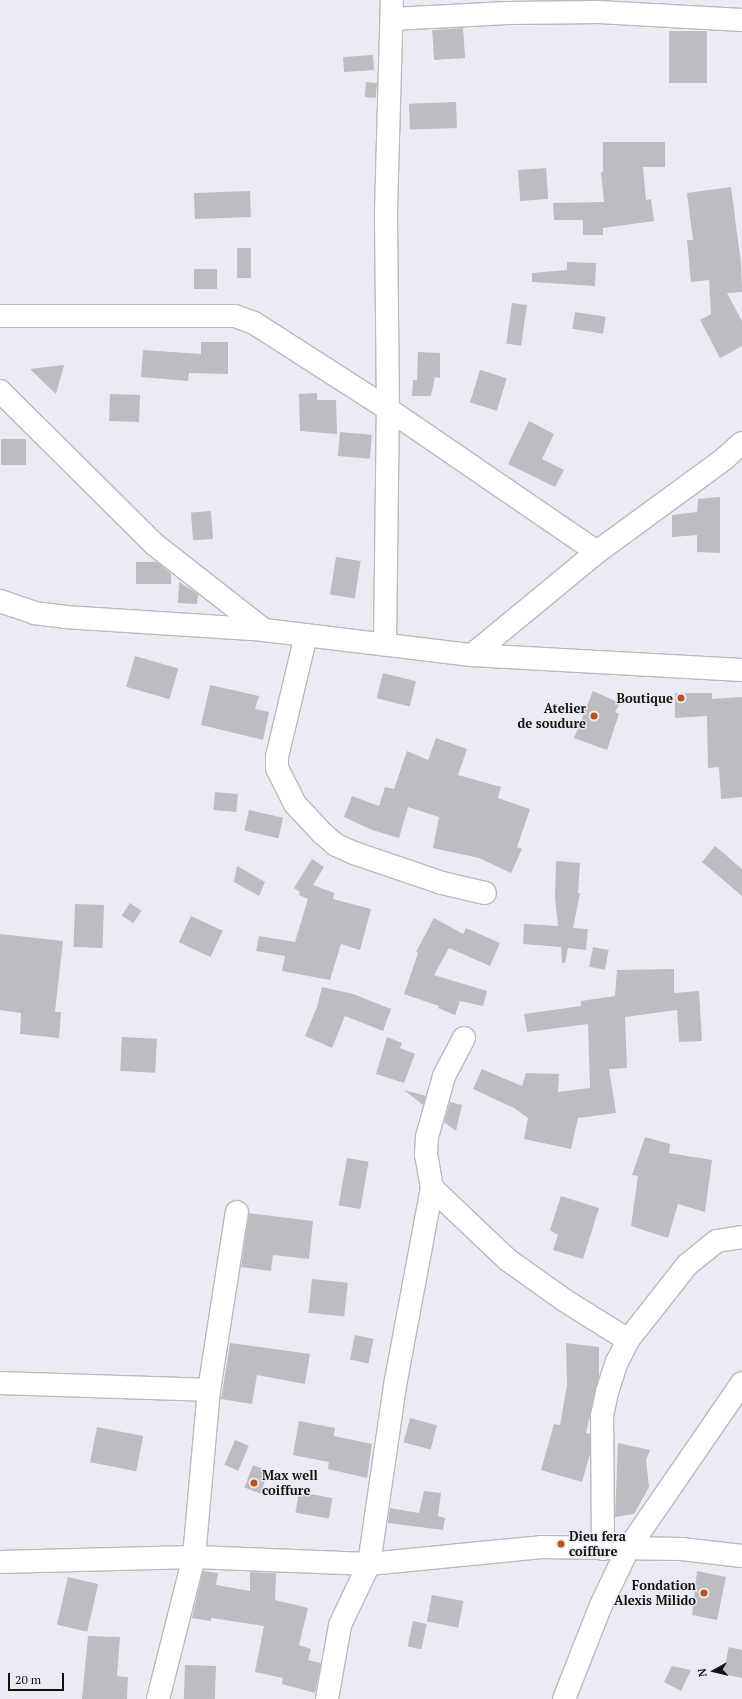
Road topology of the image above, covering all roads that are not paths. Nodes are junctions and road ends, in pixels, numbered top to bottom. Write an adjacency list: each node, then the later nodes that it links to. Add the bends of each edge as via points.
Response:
1 (392, 10): 2 (street, via 599,12); 5 (street, via 386,211)
2 (742, 20)
3 (0, 316): 5 (street, via 235,316 270,331)
4 (0, 391): 9 (street, via 154,544)
5 (388, 409): 7 (street); 11 (street)
6 (742, 443): 7 (street)
7 (597, 552): 12 (street)
8 (0, 601): 9 (street, via 34,613 65,617)
9 (264, 630): 10 (street)
10 (306, 635): 11 (street); 14 (street, via 277,757 277,768 295,804 336,845 442,883)
11 (385, 644): 12 (street)
12 (472, 655): 13 (street)
13 (742, 670)
14 (485, 892)
15 (464, 1038): 16 (street, via 444,1076 427,1136 426,1155)
16 (432, 1188): 19 (street, via 508,1260 564,1300); 28 (street, via 396,1380)
17 (237, 1212): 22 (street)
18 (742, 1237): 19 (street, via 717,1241 703,1250 668,1287)
19 (628, 1340): 23 (street, via 611,1375 602,1416)
20 (742, 1383): 24 (street)
21 (0, 1384): 22 (street)
22 (209, 1390): 26 (street)
23 (603, 1549): 24 (street); 28 (street, via 519,1548 445,1559)
24 (628, 1549): 25 (street, via 682,1549); 31 (street, via 601,1604)
25 (742, 1556)
26 (194, 1557): 27 (street); 28 (street); 29 (street)
27 (0, 1562)
28 (369, 1564): 30 (street, via 340,1625)
29 (158, 1699)
30 (327, 1699)
31 (564, 1699)

